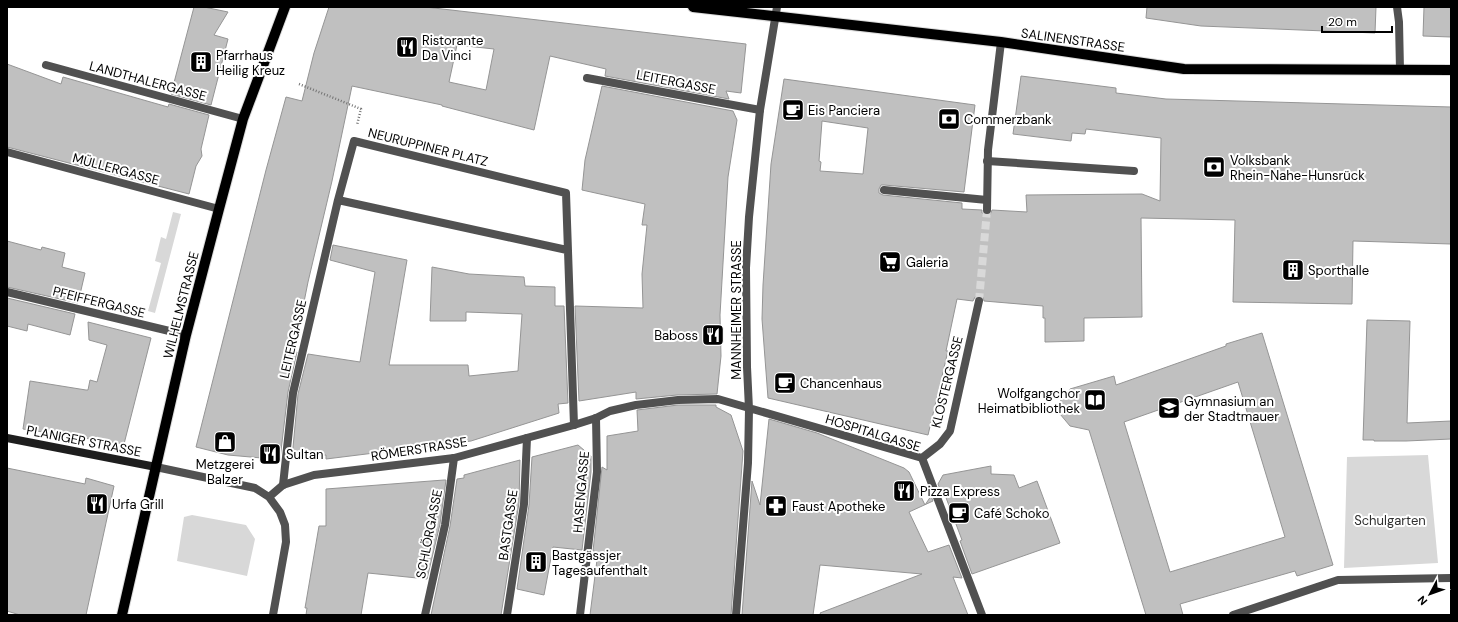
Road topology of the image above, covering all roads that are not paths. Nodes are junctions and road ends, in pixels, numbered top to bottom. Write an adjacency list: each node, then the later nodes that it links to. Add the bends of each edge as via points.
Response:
1 (285, 7): 11 (main road, WILHELMSTRASSE)
2 (694, 7): 4 (main road, SALINENSTRASSE)
3 (1397, 7): 7 (street)
4 (776, 12): 5 (main road, SALINENSTRASSE); 10 (street, MANNHEIMER STRASSE)
5 (1001, 42): 7 (main road, SALINENSTRASSE, via 1184,69); 13 (street)
6 (46, 65): 11 (street, LANDTHALERGASSE)
7 (1400, 70): 8 (main road, SALINENSTRASSE)
8 (1451, 70)
9 (587, 78): 10 (street, LEITERGASSE)
10 (760, 110): 24 (street, MANNHEIMER STRASSE, via 746,268)
11 (243, 119): 18 (main road, WILHELMSTRASSE)
12 (7, 152): 18 (street, MÜLLERGASSE)
13 (987, 161): 14 (street); 17 (street)
14 (1134, 171)
15 (884, 190): 17 (street)
16 (338, 200): 20 (street); 20 (street, NEURUPPINER PLATZ, via 354,141 566,193); 32 (street, LEITERGASSE, via 293,392)
17 (987, 200): 19 (street)
18 (219, 209): 23 (main road, WILHELMSTRASSE)
19 (987, 210)
20 (567, 250): 26 (street)
21 (7, 292): 23 (street, PFEIFFERGASSE)
22 (979, 301): 30 (street, KLOSTERGASSE, via 950,431 940,444)
23 (186, 335): 31 (main road, WILHELMSTRASSE)
24 (749, 409): 25 (street, RÖMERSTRASSE, via 718,399 678,400 636,405 610,411); 30 (street, HOSPITALGASSE); 40 (street, MANNHEIMER STRASSE, via 748,463)
25 (596, 418): 26 (street, RÖMERSTRASSE); 39 (street, HASENGASSE, via 597,472)
26 (574, 425): 28 (street, RÖMERSTRASSE)
27 (7, 438): 31 (street, PLANIGER STRASSE)
28 (527, 438): 29 (street, RÖMERSTRASSE); 38 (street, BASTGASSE, via 524,504)
29 (454, 458): 32 (street, RÖMERSTRASSE, via 314,476); 37 (street, SCHLÖRGASSE, via 445,525)
30 (922, 458): 41 (street, HOSPITALGASSE)
31 (156, 467): 33 (street, via 255,488); 35 (main road, WILHELMSTRASSE)
32 (283, 485): 33 (street, RÖMERSTRASSE)
33 (269, 496): 36 (street, via 285,525 286,542)
34 (1451, 578): 42 (street, via 1338,580)
35 (122, 615)
36 (273, 615)
37 (424, 615)
38 (507, 615)
39 (580, 615)
40 (736, 615)
41 (982, 615)
42 (1233, 615)

